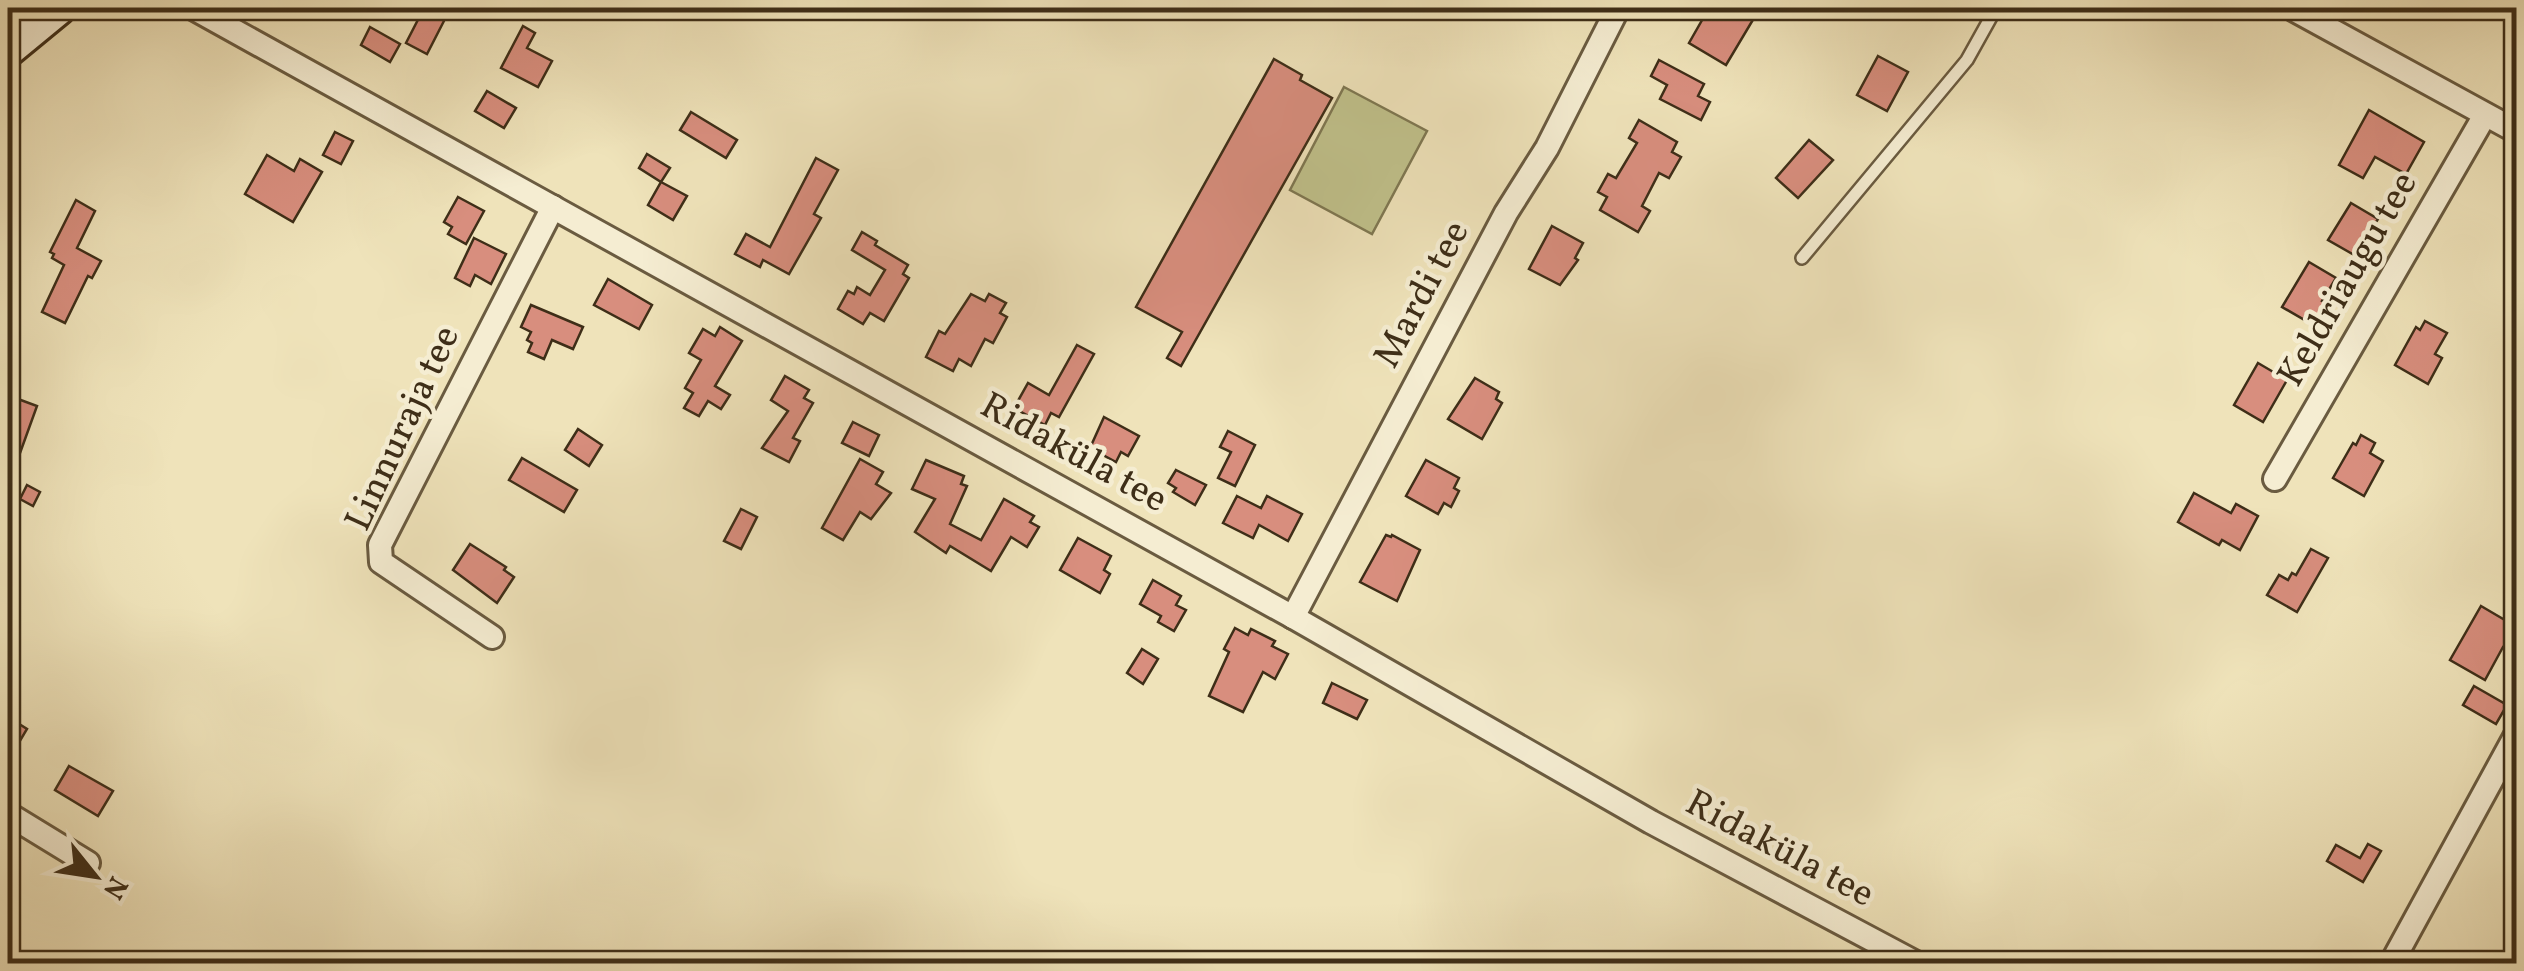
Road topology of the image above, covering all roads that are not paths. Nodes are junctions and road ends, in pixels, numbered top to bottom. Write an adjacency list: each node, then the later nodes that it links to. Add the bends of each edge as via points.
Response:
1 (59, 8): 6 (main road)
2 (193, 8): 9 (street, Ridaküla tee)
3 (1618, 8): 12 (street, Mardi tee)
4 (1996, 8): 10 (lane, via 1967,60)
5 (2291, 8): 7 (street)
6 (8, 50)
7 (2484, 116): 8 (street); 11 (street, Keldriaugu tee)
8 (2516, 131)
9 (553, 206): 12 (street, Ridaküla tee); 13 (street, Linnuraja tee, via 380,545 381,562)
10 (1802, 258)
11 (2274, 479)
12 (1293, 617): 17 (street, Ridaküla tee)
13 (492, 638)
14 (2516, 735): 18 (street)
15 (8, 814): 16 (street)
16 (88, 862)
17 (1918, 964)
18 (2391, 964)

